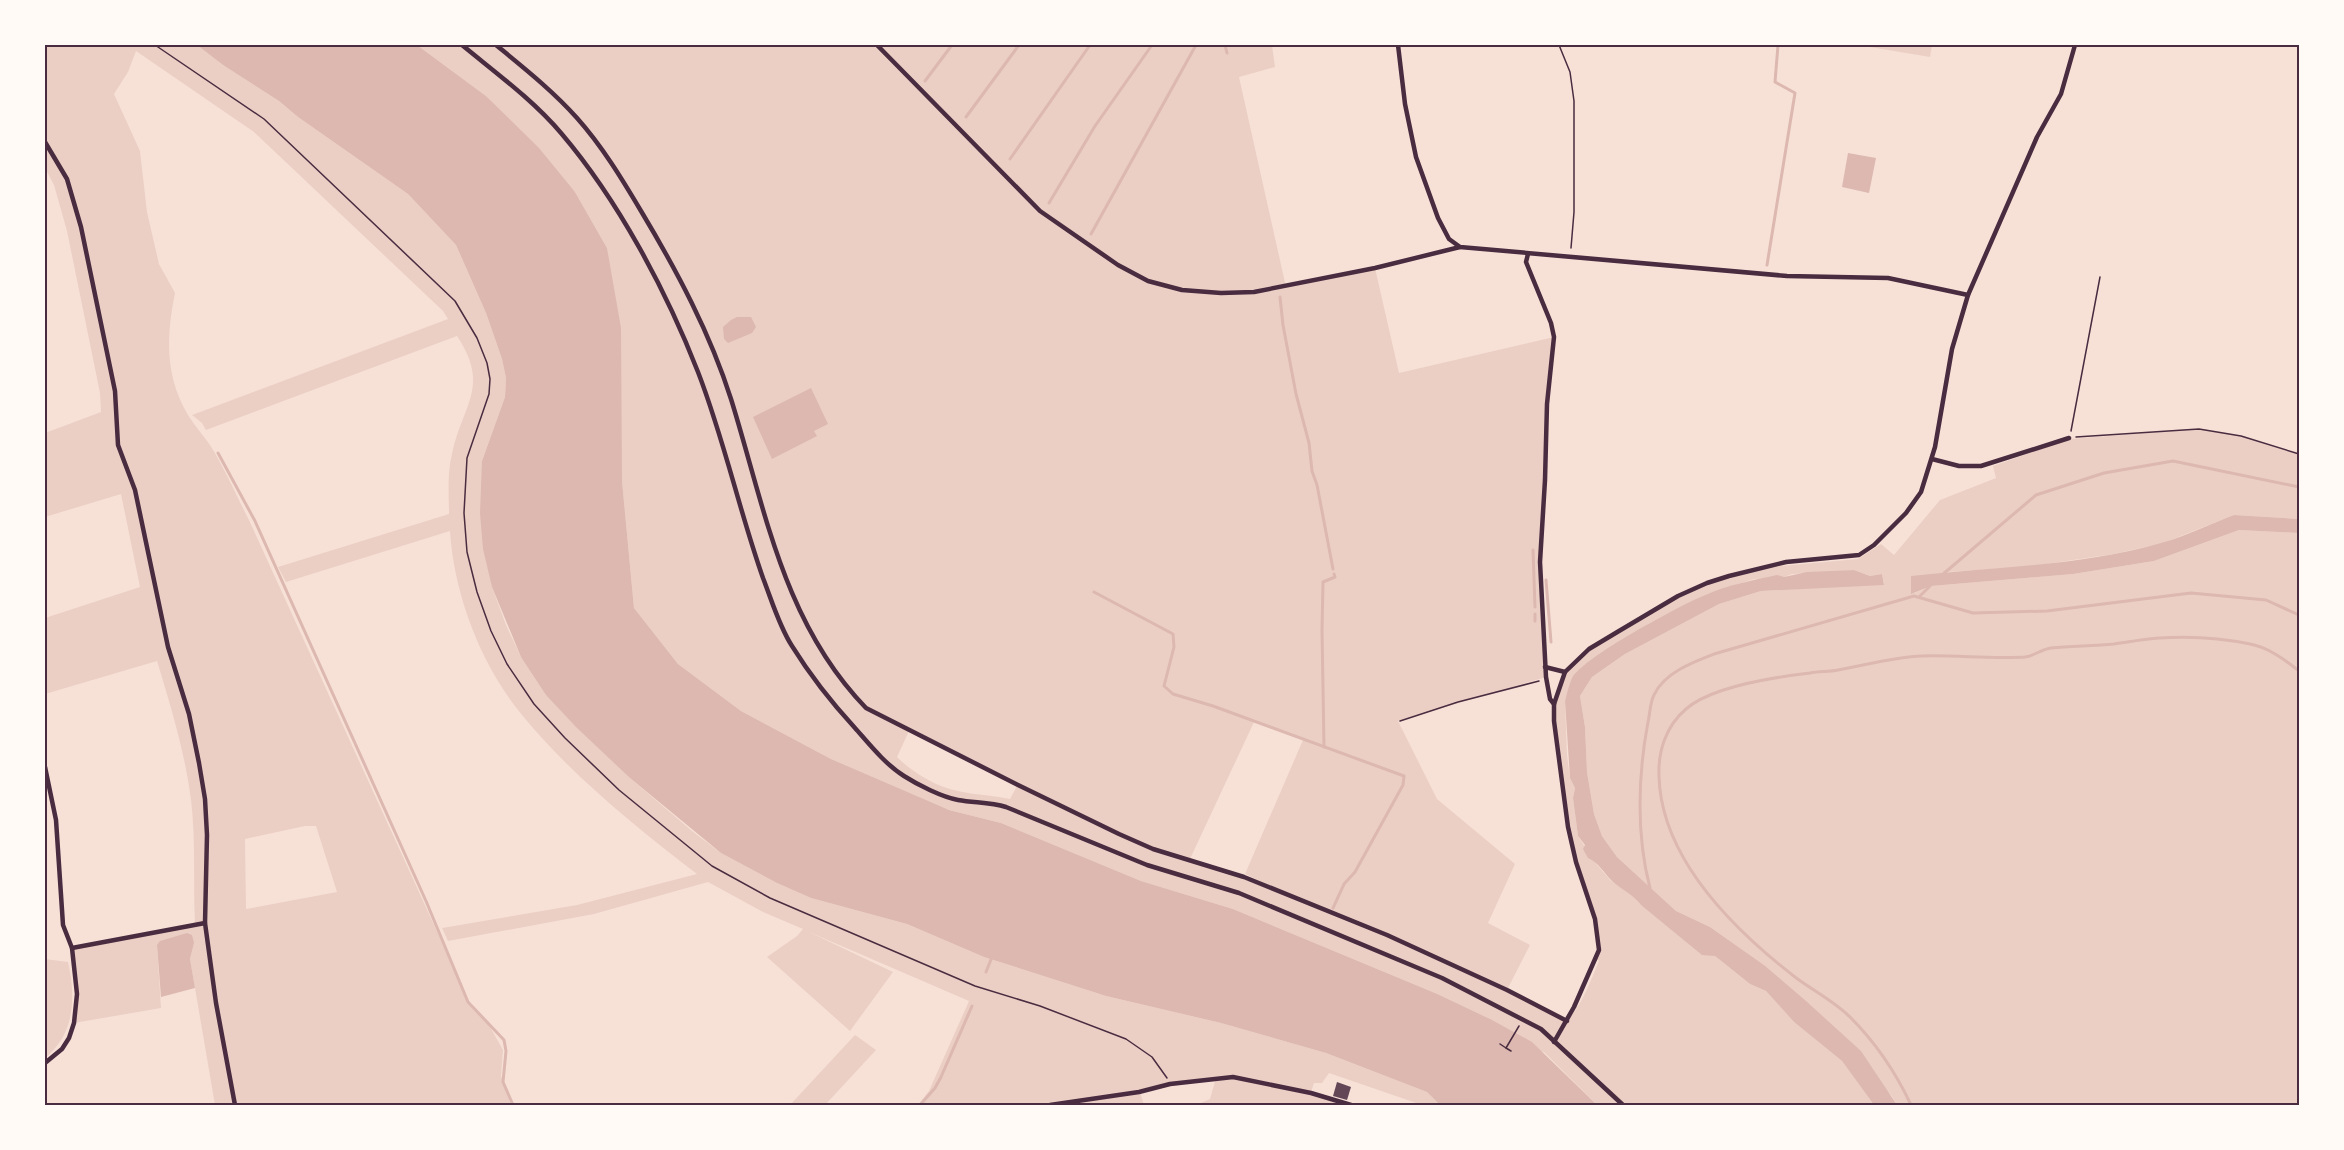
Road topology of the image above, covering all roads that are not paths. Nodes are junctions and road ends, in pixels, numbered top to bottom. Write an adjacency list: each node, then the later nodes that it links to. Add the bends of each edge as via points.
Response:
1 (462, 45): 19 (street, via 561,132 606,194 662,291 698,372 749,540 784,631 836,708 887,762 904,776 951,798 1006,807 1147,865 1239,893 1380,951 1523,1019)
2 (496, 45): 18 (street, via 577,118 624,182 682,281 718,364 770,533 801,615 810,634 866,708 1119,834 1153,849 1244,877 1387,935)
3 (877, 45): 7 (street, via 1040,211 1118,266 1148,281 1182,290 1254,292)
4 (1398, 45): 7 (street, via 1416,156 1438,218 1449,239)
5 (2075, 45): 9 (street, via 2061,94 2037,137)
6 (45, 142): 16 (street, via 67,179 81,227 115,392 118,445 135,490 168,647 189,714 205,799)
7 (1460, 247): 8 (street)
8 (1528, 254): 9 (street, via 1787,276 1888,278); 12 (street, via 1526,262 1554,338 1540,562)
9 (1968, 295): 11 (street, via 1952,349)
10 (2069, 438): 11 (street, via 1980,466 1959,466)
11 (1932, 459): 13 (street, via 1921,492 1906,513 1859,555 1786,562 1707,583 1588,649)
12 (1545, 667): 13 (street); 14 (street)
13 (1565, 672): 14 (street)
14 (1554, 704): 18 (street, via 1568,827 1599,940 1596,959)
15 (45, 766): 17 (street, via 56,820 63,925)
16 (206, 923): 17 (street); 21 (street)
17 (72, 948): 20 (street, via 76,979 74,1023 62,1049)
18 (1567, 1021): 19 (street)
19 (1554, 1042): 24 (street)
20 (45, 1064)
21 (235, 1105)
22 (1050, 1105): 23 (street, via 1233,1077 1311,1092)
23 (1351, 1105)
24 (1623, 1105)

